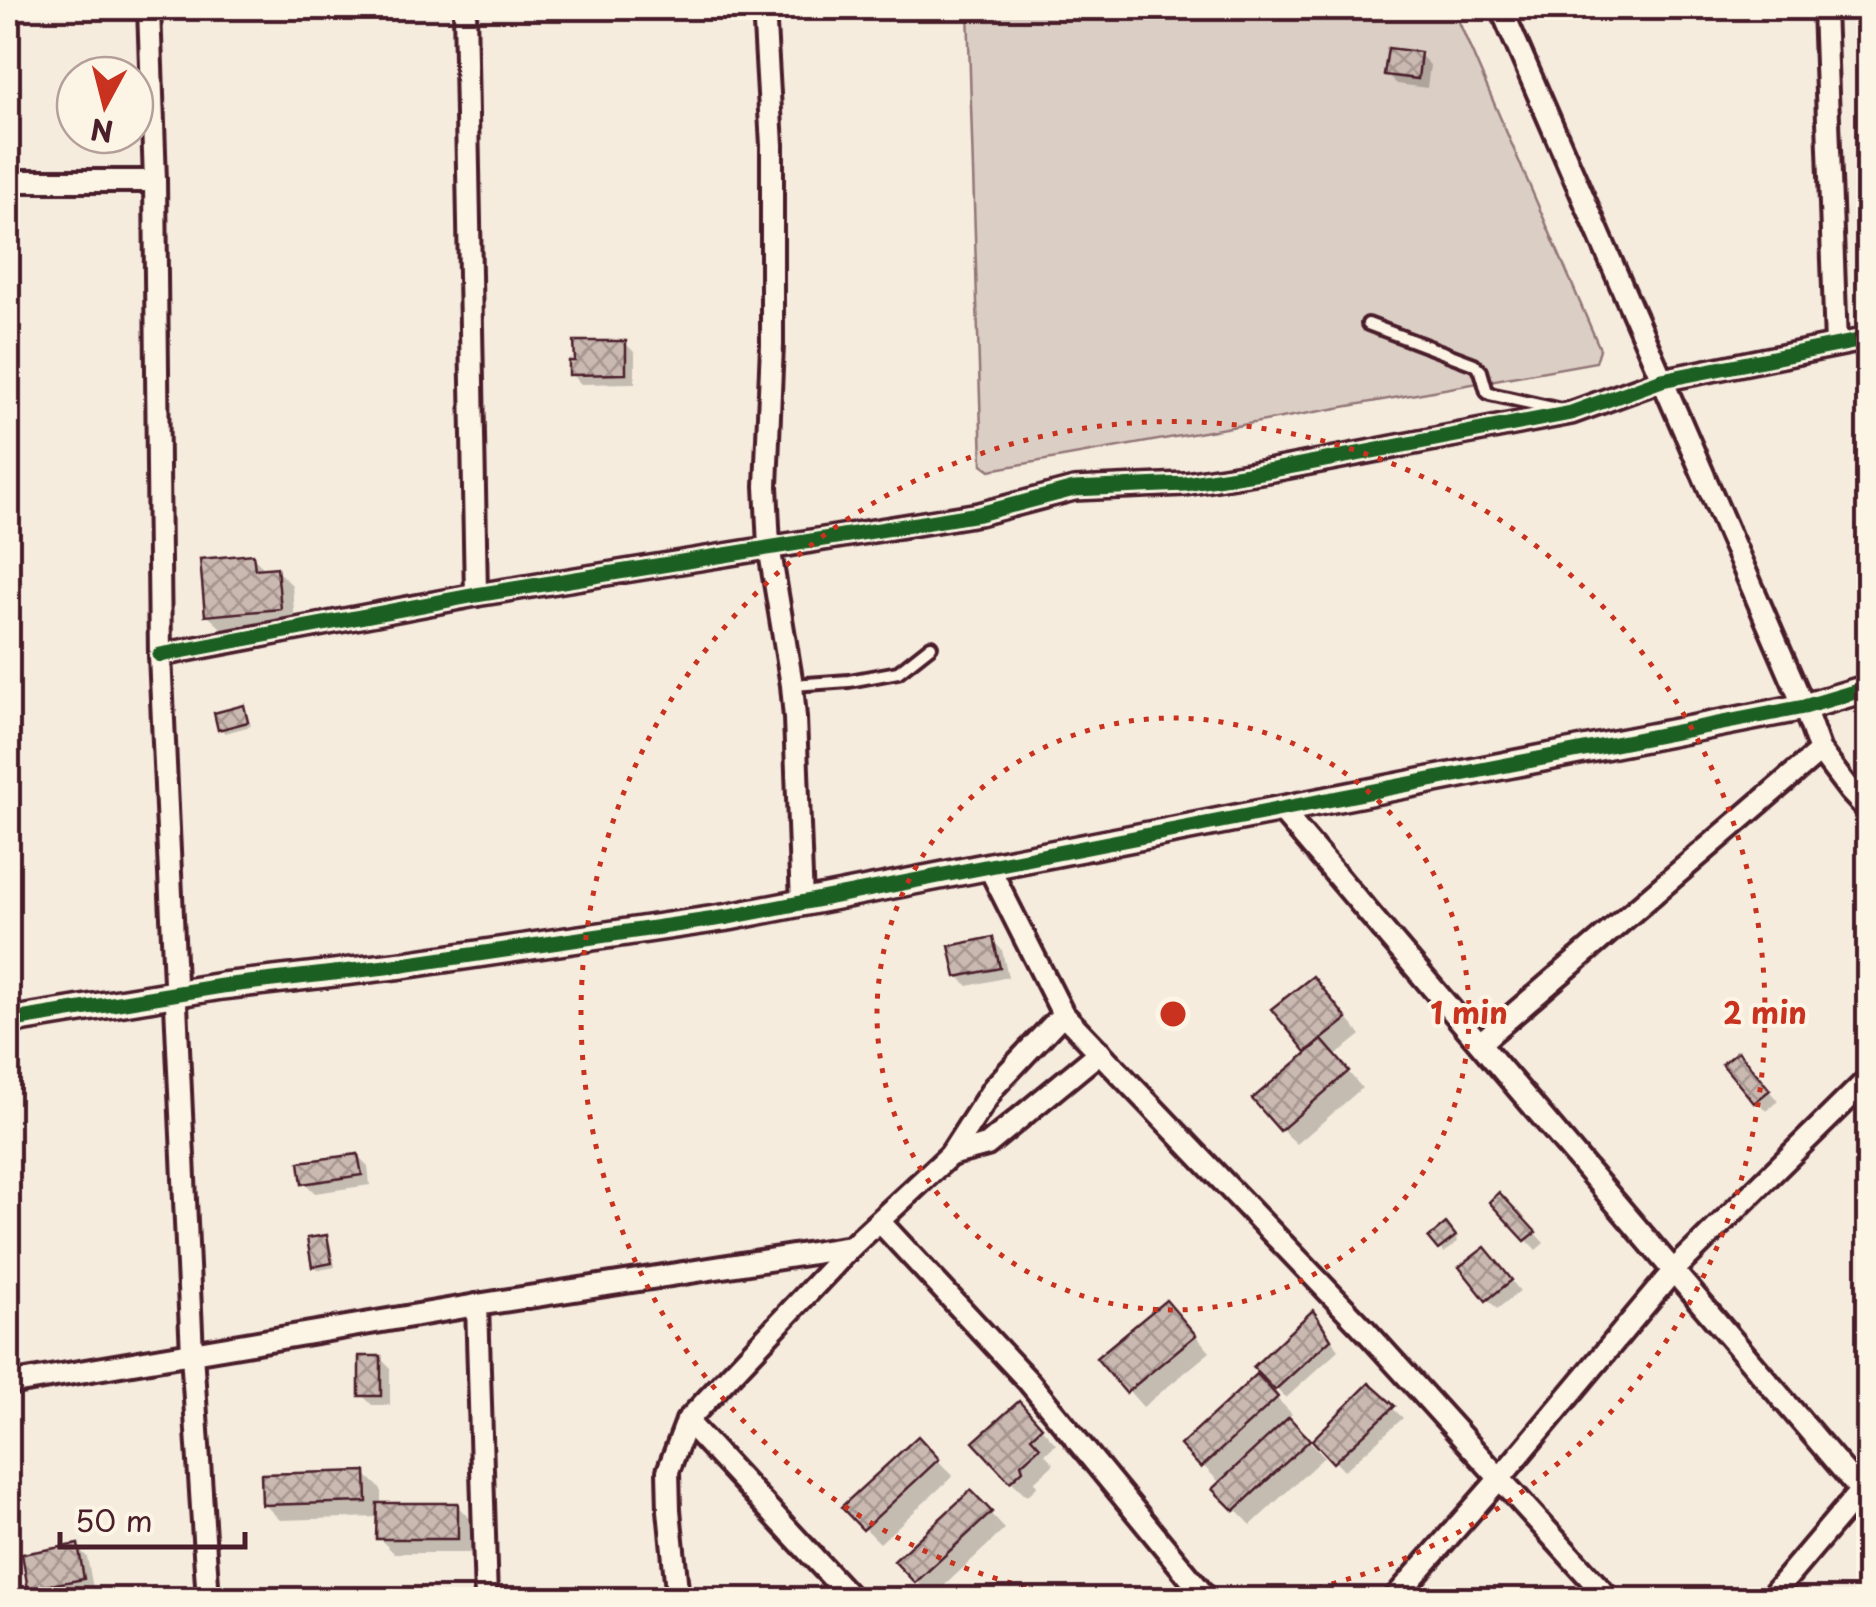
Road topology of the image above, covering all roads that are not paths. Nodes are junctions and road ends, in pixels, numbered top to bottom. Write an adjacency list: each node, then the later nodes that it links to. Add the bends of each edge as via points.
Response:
1 (148, 8): 6 (street)
2 (465, 8): 14 (street)
3 (764, 8): 13 (street, via 772,144)
4 (1500, 8): 11 (street)
5 (1824, 8): 10 (street)
6 (156, 181): 7 (street); 16 (street)
7 (8, 182)
8 (1368, 324): 12 (lane, via 1474,364 1490,394)
9 (1868, 339): 10 (street)
10 (1836, 345): 11 (street)
11 (1662, 380): 12 (street); 19 (street)
12 (1571, 413): 13 (street, via 1272,470 1186,484 1074,489 979,514)
13 (769, 546): 14 (street); 17 (street)
14 (476, 595): 16 (street)
15 (931, 646): 17 (lane, via 898,672)
16 (160, 655): 25 (street)
17 (792, 685): 24 (street)
18 (1868, 688): 19 (street)
19 (1804, 707): 20 (street); 21 (street)
20 (1820, 751): 22 (street); 28 (street)
21 (1281, 810): 23 (street); 28 (street)
22 (1868, 810)
23 (990, 867): 24 (street); 26 (street)
24 (802, 904): 25 (street)
25 (176, 993): 27 (street); 36 (street)
26 (1063, 1014): 29 (street); 31 (street, via 994,1087)
27 (8, 1021)
28 (1480, 1043): 34 (street)
29 (1100, 1052): 31 (street, via 987,1145); 39 (street)
30 (1868, 1079): 34 (street)
31 (950, 1155): 32 (street)
32 (880, 1222): 33 (street); 45 (street, via 1029,1382)
33 (851, 1247): 35 (street); 38 (street)
34 (1674, 1270): 39 (street); 40 (street)
35 (478, 1305): 36 (street); 42 (street)
36 (192, 1352): 37 (street); 41 (street)
37 (8, 1384)
38 (687, 1421): 43 (street, via 668,1471); 44 (street)
39 (1500, 1478): 46 (street); 47 (street)
40 (1864, 1486): 48 (street)
41 (208, 1600)
42 (486, 1600)
43 (678, 1600)
44 (853, 1600)
45 (1208, 1600)
46 (1394, 1600)
47 (1610, 1600)
48 (1768, 1600)

